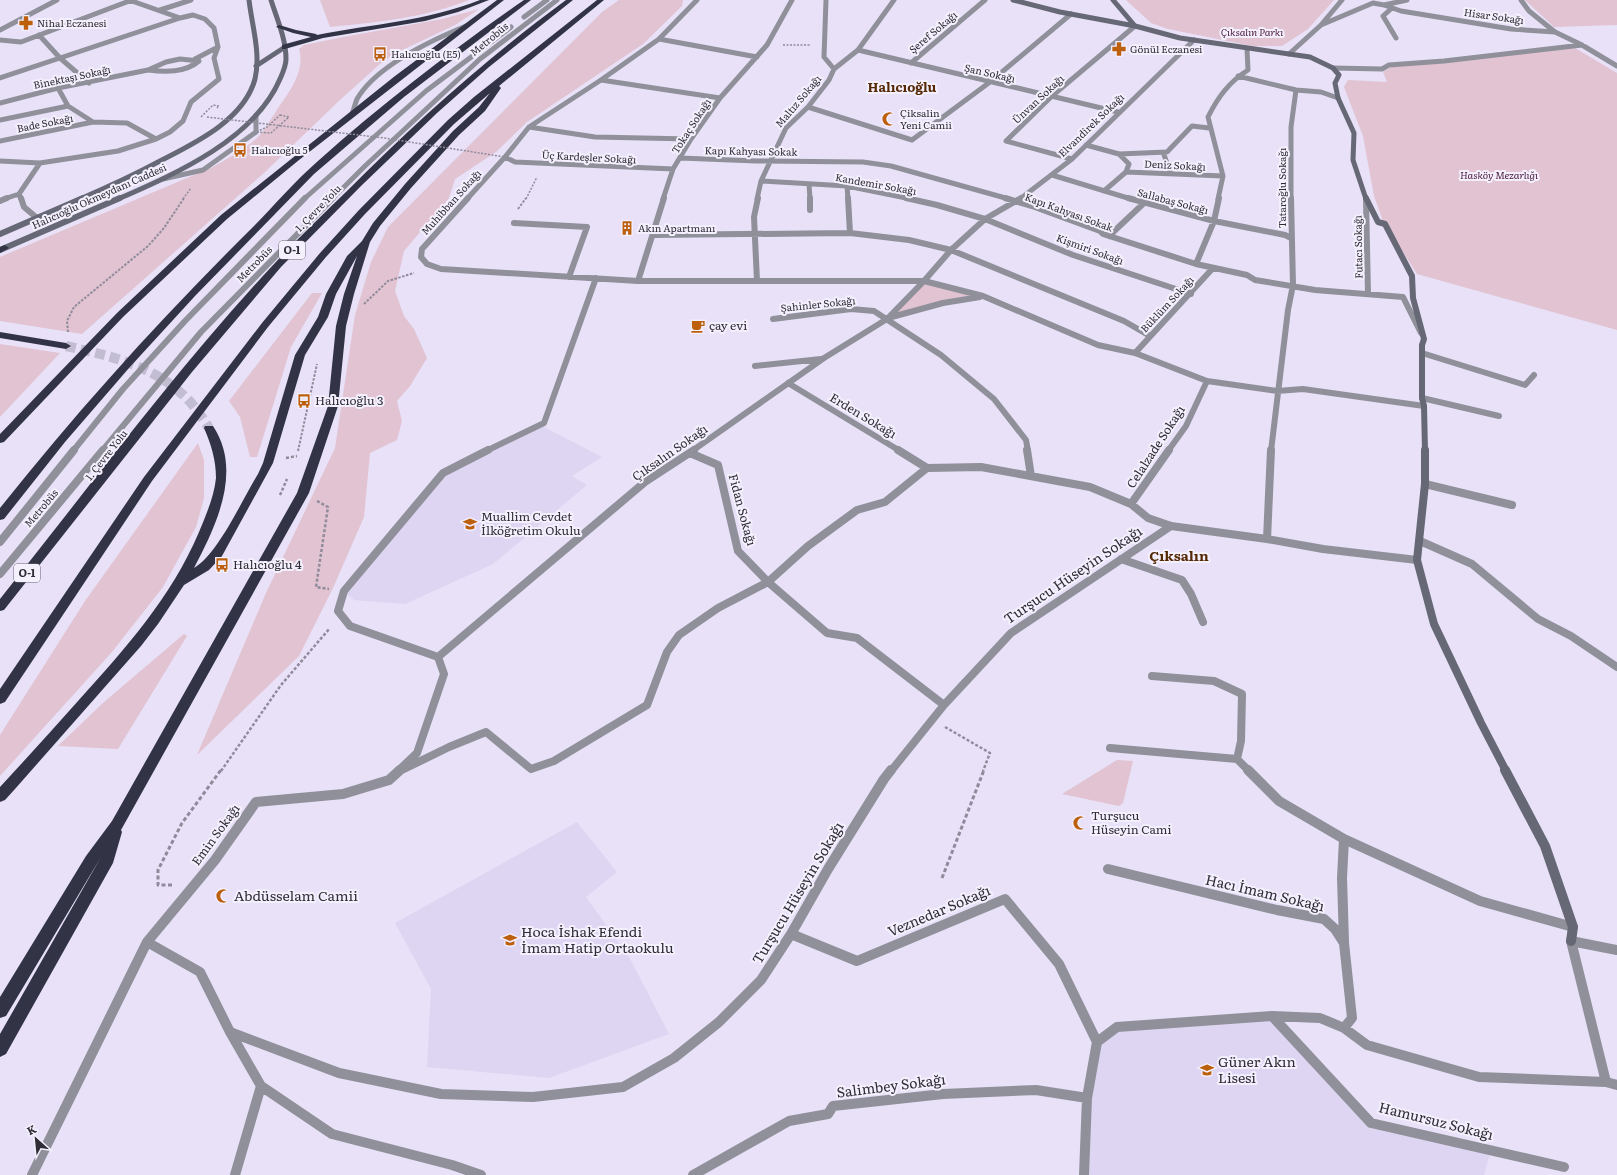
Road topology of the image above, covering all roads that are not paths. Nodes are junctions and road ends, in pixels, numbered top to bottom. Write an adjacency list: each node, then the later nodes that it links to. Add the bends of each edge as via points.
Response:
1 (57, 0): 35 (street)
2 (130, 0): 27 (street); 38 (street)
3 (191, 0): 27 (street)
4 (249, 0): 53 (street, Halıcıoğlu Okmeydanı Caddesi, via 255,37)
5 (271, 0): 34 (street, Halıcıoğlu Okmeydanı Caddesi)
6 (486, 0): 37 (highway, via 465,9 431,18)
7 (502, 0): 32 (highway)
8 (528, 0): 156 (highway, via 387,107 306,177 182,304 106,388)
9 (547, 0): 158 (street, Metrobüs, via 426,91 304,199 185,321 123,389)
10 (557, 0): 163 (street, Metrobüs, via 480,59 336,194 201,332)
11 (570, 0): 166 (highway, 1. Çevre Yolu / O-1, via 527,31 458,89 390,152 289,254 163,400)
12 (600, 0): 60 (highway)
13 (697, 0): 40 (street, Muhibban Sokağı)
14 (785, 0): 15 (street)
15 (792, 0): 49 (street, Tokaç Sokağı, via 767,45)
16 (826, 0): 55 (street, via 824,56)
17 (894, 0): 47 (street, Maltız Sokağı)
18 (985, 0): 52 (street, Şeref Sokağı)
19 (1013, 0): 28 (street)
20 (1113, 0): 26 (street)
21 (1342, 0): 31 (street)
22 (1407, 0): 24 (street)
23 (1520, 0): 36 (street)
24 (1384, 4): 25 (street, Hisar Sokağı); 31 (street, via 1373,3)
25 (1392, 8): 36 (street, Hisar Sokağı, via 1511,28); 39 (street, via 1383,16)
26 (1122, 9): 30 (street, via 1117,17); 33 (street)
27 (160, 10): 29 (street)
28 (1071, 14): 30 (street); 62 (street)
29 (180, 18): 44 (street, via 193,15 205,19 214,28); 50 (street)
30 (1096, 19): 33 (street)
31 (1321, 25): 48 (street)
32 (466, 26): 73 (highway); 73 (street, via 415,50 386,70 362,93)
33 (1135, 26): 42 (street); 66 (street, Ünvan Sokağı)
34 (279, 27): 37 (highway, via 306,35); 45 (street, Halıcıoğlu Okmeydanı Caddesi)
35 (0, 30)
36 (1555, 32): 43 (street)
37 (342, 34): 45 (highway, via 308,39)
38 (39, 35): 41 (street, via 21,42); 50 (street)
39 (1396, 38)
40 (659, 39): 49 (street); 61 (street, Muhibban Sokağı)
41 (0, 40)
42 (1194, 40): 46 (street); 72 (street, Elvandirek Sokağı)
43 (1582, 45): 54 (street); 56 (street, via 1389,65 1382,68)
44 (218, 47): 51 (street); 79 (street, via 214,58 219,79 191,102 183,121 170,132)
45 (285, 47): 53 (street); 74 (street, Halıcıoğlu Okmeydanı Caddesi, via 285,67 278,86)
46 (1247, 49): 48 (street); 58 (street, Büklüm Sokağı, via 1248,70)
47 (858, 50): 52 (street, Şan Sokağı); 55 (street, Maltız Sokağı)
48 (1289, 54): 56 (street, via 1310,58)
49 (757, 56): 67 (street, Tokaç Sokağı)
50 (60, 58): 59 (street); 63 (street)
51 (195, 59): 57 (street, Binektaşı Sokağı, via 176,61); 57 (street, Binektaşı Sokağı, via 199,61 196,65 163,72)
52 (911, 63): 62 (street, Şan Sokağı)
53 (256, 66): 107 (street, Halıcıoğlu Okmeydanı Caddesi, via 255,79 248,95 219,127 137,174)
54 (1617, 66)
55 (834, 68): 71 (street, Maltız Sokağı, via 829,80)
56 (1334, 68): 68 (street, via 1340,75 1335,83)
57 (148, 70): 63 (street, Binektaşı Sokağı)
58 (1238, 76): 65 (street); 78 (street, Büklüm Sokağı, via 1216,99 1208,116)
59 (0, 78)
60 (502, 80): 117 (highway, via 482,109 456,133 376,224); 171 (highway, via 477,99 414,158 323,255 265,325 148,480)
61 (601, 80): 67 (street); 77 (street, Muhibban Sokağı)
62 (990, 82): 66 (street, Şan Sokağı); 71 (street, via 912,140)
63 (89, 83): 64 (street, Binektaşı Sokağı)
64 (58, 88): 69 (street, Binektaşı Sokağı); 70 (street)
65 (1296, 90): 68 (street, via 1321,92); 116 (street, Tataroğlu Sokağı, via 1291,127)
66 (1052, 96): 72 (street, Şan Sokağı); 87 (street, Ünvan Sokağı, via 1006,142)
67 (720, 98): 80 (street, Tokaç Sokağı)
68 (1338, 98): 102 (street, via 1354,133 1353,160)
69 (0, 103)
70 (68, 106): 75 (street); 76 (street)
71 (808, 107): 88 (street, Maltız Sokağı, via 786,128)
72 (1118, 112): 82 (street, Elvandirek Sokağı)
73 (352, 114): 149 (highway, via 224,217 120,315)
74 (256, 115): 96 (street, Halıcıoğlu Okmeydanı Caddesi, via 213,150); 96 (street, via 256,132 203,170)
75 (0, 120)
76 (93, 122): 79 (street, Bade Sokağı, via 127,123); 81 (street, Bade Sokağı)
77 (529, 127): 80 (street, via 595,137); 85 (street, Muhibban Sokağı)
78 (1209, 128): 83 (street, via 1192,126 1168,152); 95 (street, Büklüm Sokağı)
79 (156, 138): 90 (street, via 118,152)
80 (691, 139): 86 (street, Tokaç Sokağı)
81 (0, 141)
82 (1086, 145): 84 (street); 87 (street, Elvandirek Sokağı)
83 (1163, 152): 84 (street); 93 (street)
84 (1119, 154): 92 (street, via 1129,164)
85 (505, 156): 91 (street, Üç Kardeşler Sokağı, via 515,162); 122 (street, Muhibban Sokağı, via 422,248 422,257 432,267 441,269)
86 (680, 158): 88 (street, Kapı Kahyası Sokak); 91 (street, Tokaç Sokağı)
87 (1072, 159): 94 (street, Elvandirek Sokağı)
88 (770, 160): 97 (street, Maltız Sokağı); 104 (street, Kapı Kahyası Sokak, via 863,162 891,166)
89 (0, 161): 90 (street)
90 (40, 163): 101 (street)
91 (673, 170): 114 (street, Tokaç Sokağı)
92 (1126, 172): 93 (street, Deniz Sokağı); 100 (street)
93 (1171, 174): 95 (street, Deniz Sokağı)
94 (1052, 175): 100 (street, Sallabaş Sokağı); 104 (street, Elvandirek Sokağı)
95 (1223, 176): 109 (street, Büklüm Sokağı)
96 (164, 179): 118 (street, Halıcıoğlu Okmeydanı Caddesi)
97 (762, 181): 98 (street, Kandemir Sokağı); 113 (street, Maltız Sokağı, via 754,216)
98 (809, 184): 99 (street, Kandemir Sokağı); 106 (street)
99 (847, 186): 108 (street, Kandemir Sokağı, via 937,205); 111 (street)
100 (1104, 191): 105 (street, Sallabaş Sokağı)
101 (19, 194): 103 (street); 107 (street, via 24,207)
102 (1366, 199): 129 (street, Futacı Sokağı); 135 (street, via 1378,222 1385,224 1412,276 1413,298)
103 (0, 201)
104 (1015, 203): 108 (street, Elvandirek Sokağı); 115 (street, Kapı Kahyası Sokak, via 1032,206 1100,230)
105 (1144, 203): 109 (street, Sallabaş Sokağı); 115 (street)
106 (810, 210)
107 (37, 218): 112 (street, Halıcıoğlu Okmeydanı Caddesi)
108 (985, 219): 119 (street, Elvandirek Sokağı); 128 (street, Kişmiri Sokağı, via 1073,255)
109 (1214, 221): 116 (street, Sallabaş Sokağı); 120 (street, Büklüm Sokağı)
110 (514, 223): 122 (street, via 588,227)
111 (850, 233): 113 (street); 119 (street, via 909,240)
112 (0, 234)
113 (756, 234): 114 (street); 126 (street, Maltız Sokağı)
114 (653, 235): 124 (street, Tokaç Sokağı)
115 (1109, 236): 120 (street, Kapı Kahyası Sokak)
116 (1291, 238): 127 (street, Tataroğlu Sokağı)
117 (366, 242): 164 (highway, via 352,256 331,294 323,317 300,355 263,474 218,553 205,567); 177 (highway, via 341,326 333,406 303,493)
118 (2, 249)
119 (951, 250): 125 (street, Elvandirek Sokağı); 134 (street, via 1124,321)
120 (1196, 264): 121 (street, Kapı Kahyası Sokak)
121 (1213, 268): 127 (street, Kapı Kahyası Sokak, via 1247,275 1255,280); 128 (street, Büklüm Sokağı)
122 (569, 277): 123 (street)
123 (596, 278): 124 (street); 168 (street, via 544,423 443,473 344,591 338,611 350,626)
124 (638, 281): 126 (street)
125 (924, 281): 126 (street); 130 (street); 132 (street, Çıksalın Sokağı)
126 (757, 282)
127 (1293, 286): 129 (street, Kapı Kahyası Sokak); 144 (street, Tataroğlu Sokağı)
128 (1190, 294): 134 (street, Büklüm Sokağı)
129 (1368, 294): 135 (street, Kapı Kahyası Sokak, via 1403,297)
130 (984, 296): 132 (street, via 943,303); 137 (street, via 1098,345)
131 (773, 319): 132 (street, Şahinler Sokağı, via 851,309 874,311)
132 (887, 319): 139 (street, Çıksalın Sokağı); 152 (street, Şahinler Sokağı, via 941,355 994,399 1026,440)
133 (0, 335): 136 (highway)
134 (1150, 336): 137 (street, Büklüm Sokağı)
135 (1424, 339): 138 (street)
136 (66, 346)
137 (1135, 353): 142 (street)
138 (1422, 353): 141 (street, via 1524,385); 145 (street)
139 (824, 358): 140 (street); 143 (street, Çıksalın Sokağı)
140 (755, 366)
141 (1534, 375)
142 (1208, 381): 144 (street); 154 (street, Celalzade Sokağı, via 1186,426)
143 (788, 383): 150 (street, Çıksalın Sokağı); 151 (street, Erden Sokağı)
144 (1277, 391): 146 (street, via 1303,388); 159 (street, Tataroğlu Sokağı, via 1271,446)
145 (1422, 398): 146 (street); 147 (street)
146 (1424, 406): 153 (street)
147 (1499, 416)
148 (209, 428): 164 (highway, via 220,459 220,488 202,541)
149 (0, 440)
150 (690, 452): 165 (street, Fidan Sokağı, via 718,465 738,551); 168 (street, Çıksalın Sokağı, via 645,482)
151 (927, 468): 152 (street, Turşucu Hüseyin Sokağı, via 981,467); 165 (street, via 885,502 857,510 808,546)
152 (1030, 476): 154 (street, Turşucu Hüseyin Sokağı, via 1090,487)
153 (1425, 484): 155 (street); 160 (street)
154 (1132, 504): 157 (street, Turşucu Hüseyin Sokağı, via 1148,518)
155 (1512, 505)
156 (0, 516)
157 (1171, 526): 159 (street, Turşucu Hüseyin Sokağı); 161 (street, Turşucu Hüseyin Sokağı)
158 (2, 539)
159 (1267, 539): 162 (street, Turşucu Hüseyin Sokağı, via 1323,549)
160 (1420, 541): 162 (street); 169 (street, via 1472,564 1538,619 1571,636)
161 (1121, 560): 167 (street, via 1182,580); 172 (street, Turşucu Hüseyin Sokağı, via 1011,633)
162 (1417, 560): 180 (street, via 1434,624 1481,723 1545,846)
163 (0, 574)
164 (180, 582): 176 (highway, via 149,628 118,666)
165 (768, 582): 172 (street, via 827,633 857,638); 175 (street, via 718,608 679,635 667,652 647,705 554,761 531,769 486,732)
166 (0, 607)
167 (1204, 622)
168 (438, 657): 175 (street, Emin Sokağı, via 444,674 416,753)
169 (1617, 667)
170 (1152, 676): 174 (street, via 1214,681 1242,694 1241,741)
171 (0, 699)
172 (944, 705): 181 (street, Turşucu Hüseyin Sokağı, via 884,779 828,869)
173 (1110, 748): 174 (street)
174 (1236, 759): 178 (street, via 1278,802)
175 (395, 774): 183 (street, Emin Sokağı, via 389,780 343,794 256,802 215,860)
176 (0, 796)
177 (117, 825): 186 (highway, via 91,860); 191 (highway, via 108,859)
178 (1344, 839): 180 (street, via 1480,901); 184 (street)
179 (1108, 869): 184 (street, Hacı İmam Sokağı, via 1324,919)
180 (1573, 927): 182 (street)
181 (792, 934): 189 (street, Turşucu Hüseyin Sokağı, via 762,980 719,1022 674,1058 623,1087 533,1097 440,1094 339,1073); 190 (street, Veznedar Sokağı, via 857,961 1005,898 1059,964)
182 (1571, 941): 185 (street); 192 (street)
183 (147, 942): 189 (street, via 200,972); 197 (street, Emin Sokağı)
184 (1344, 943): 188 (street, via 1352,1018)
185 (1617, 950)
186 (0, 1011)
187 (1272, 1016): 188 (street, via 1320,1018); 190 (street, via 1117,1027); 196 (street, Hamursuz Sokağı, via 1371,1123)
188 (1344, 1028): 192 (street, via 1367,1045 1479,1077)
189 (230, 1032): 194 (street)
190 (1097, 1042): 195 (street)
191 (0, 1049)
192 (1606, 1082): 193 (street)
193 (1617, 1085)
194 (261, 1086): 198 (street); 199 (street, via 332,1134)
195 (1087, 1098): 200 (street, Salimbey Sokağı, via 1036,1090 943,1094 833,1106 828,1114 789,1120); 201 (street)
196 (1564, 1167)
197 (32, 1175)
198 (236, 1175)
199 (481, 1175)
200 (693, 1175)
201 (1084, 1175)

